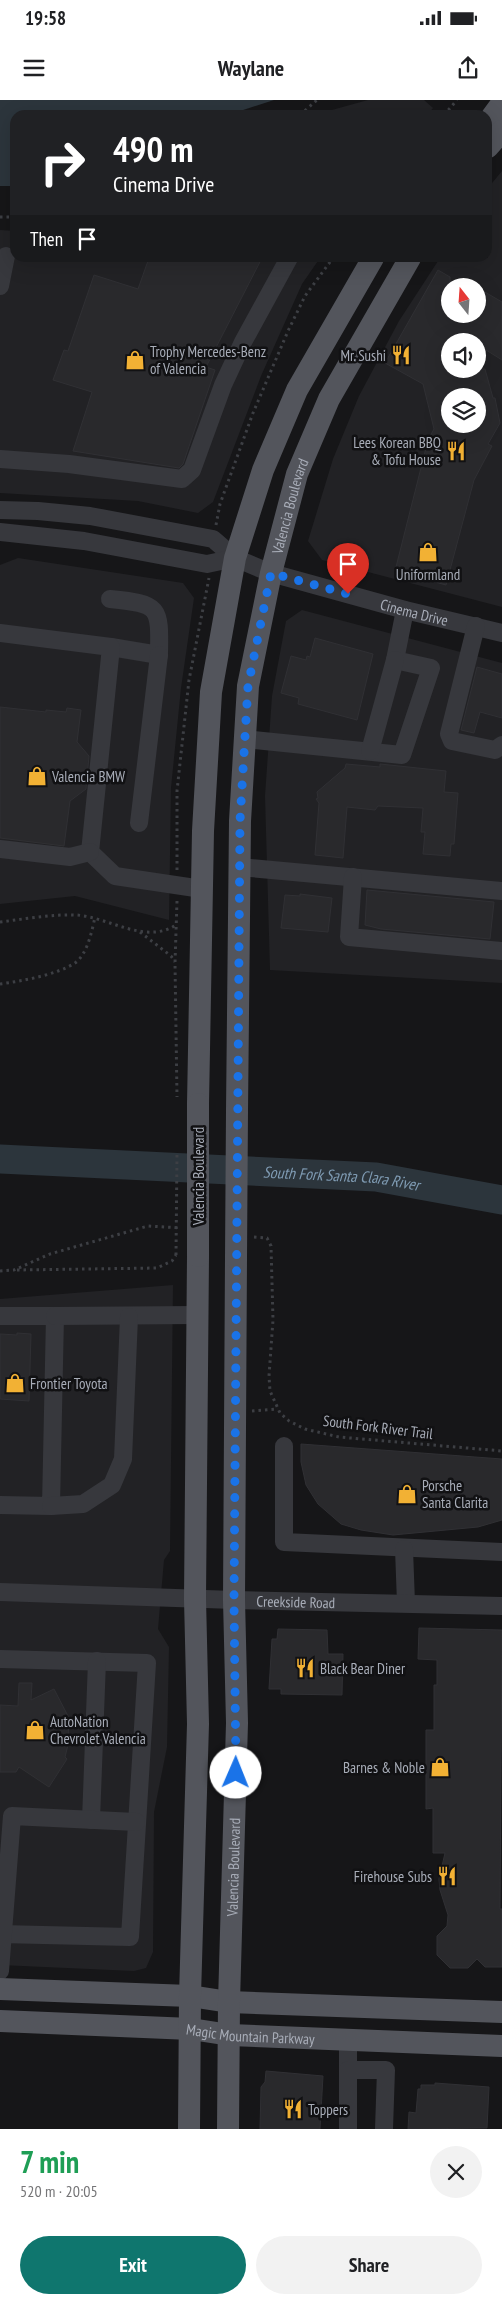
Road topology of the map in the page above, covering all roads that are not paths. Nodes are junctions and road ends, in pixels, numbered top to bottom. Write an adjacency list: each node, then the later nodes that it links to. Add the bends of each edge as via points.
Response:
1 (488, 100): 3 (main road)
2 (502, 103): 4 (main road)
3 (479, 110)
4 (492, 117)
5 (502, 131): 6 (main road)
6 (492, 142)
7 (7, 256): 11 (street)
8 (287, 262): 12 (street, via 223,385 192,470 182,479 69,464)
9 (371, 262): 15 (main road, Valencia Boulevard, via 297,390 263,470)
10 (408, 262): 16 (main road, Valencia Boulevard, via 329,399 297,474)
11 (0, 286)
12 (0, 459)
13 (0, 510): 15 (street, Cinema Drive, via 90,516 214,539)
14 (0, 532): 15 (street, via 84,541 207,564)
15 (235, 558): 16 (street, Cinema Drive); 33 (main road, Valencia Boulevard, via 211,692)
16 (271, 573): 18 (street, Cinema Drive); 25 (main road, Valencia Boulevard, via 248,686)
17 (110, 599): 23 (street, via 140,602 151,608 159,618)
18 (406, 610): 19 (street, Cinema Drive); 24 (street)
19 (476, 626): 21 (street, Cinema Drive); 26 (street, via 449,734 452,741 495,750)
20 (0, 633): 22 (street)
21 (502, 633)
22 (111, 647): 23 (street); 30 (street)
23 (159, 655): 28 (street)
24 (395, 660): 27 (street); 27 (street, via 431,668 402,755)
25 (244, 739): 27 (street); 31 (main road, Valencia Boulevard)
26 (502, 745)
27 (370, 752)
28 (139, 823)
29 (0, 849): 30 (street, via 70,857)
30 (90, 852): 33 (street, via 115,876)
31 (239, 867): 32 (street); 47 (main road, Valencia Boulevard, bridge)
32 (353, 878): 34 (street); 35 (street, via 349,937)
33 (202, 889): 36 (main road, Valencia Boulevard, bridge, via 188,1101 187,1255)
34 (502, 891)
35 (502, 951)
36 (197, 1315): 39 (street); 46 (main road, Valencia Boulevard)
37 (0, 1316): 38 (street)
38 (56, 1316): 39 (street); 42 (street)
39 (129, 1317): 42 (street, via 123,1459 112,1485 83,1504)
40 (284, 1446): 43 (street, via 284,1542)
41 (0, 1505): 42 (street)
42 (51, 1506)
43 (404, 1548): 44 (street); 48 (street)
44 (502, 1552)
45 (0, 1592): 46 (street, Creekside Road)
46 (196, 1599): 47 (street, Creekside Road); 57 (main road, Valencia Boulevard, via 198,1734)
47 (234, 1600): 48 (street, Creekside Road); 58 (main road, Valencia Boulevard, via 236,1723)
48 (406, 1602): 49 (street, Creekside Road)
49 (502, 1606)
50 (0, 1659): 51 (street)
51 (97, 1662): 52 (street); 53 (street, via 147,1663)
52 (91, 1820): 53 (street); 54 (street, via 12,1816)
53 (136, 1822): 54 (street, via 130,1937)
54 (1, 1934): 55 (street)
55 (0, 1971)
56 (0, 1989): 57 (main road, Magic Mountain Parkway)
57 (190, 1996): 58 (main road, Magic Mountain Parkway); 61 (main road, Valencia Boulevard)
58 (229, 2002): 59 (main road, Magic Mountain Parkway); 62 (main road, Valencia Boulevard)
59 (502, 2012)
60 (0, 2021): 61 (main road, Magic Mountain Parkway)
61 (191, 2029): 62 (main road, Magic Mountain Parkway); 68 (main road, Valencia Boulevard)
62 (230, 2035): 63 (main road, Magic Mountain Parkway); 69 (main road, Valencia Boulevard)
63 (348, 2040): 64 (main road, Magic Mountain Parkway); 66 (street)
64 (386, 2042): 65 (main road, Magic Mountain Parkway); 67 (street)
65 (502, 2046)
66 (348, 2070): 67 (street); 70 (street)
67 (386, 2070): 71 (street)
68 (189, 2129)
69 (228, 2129)
70 (348, 2129)
71 (384, 2129)

